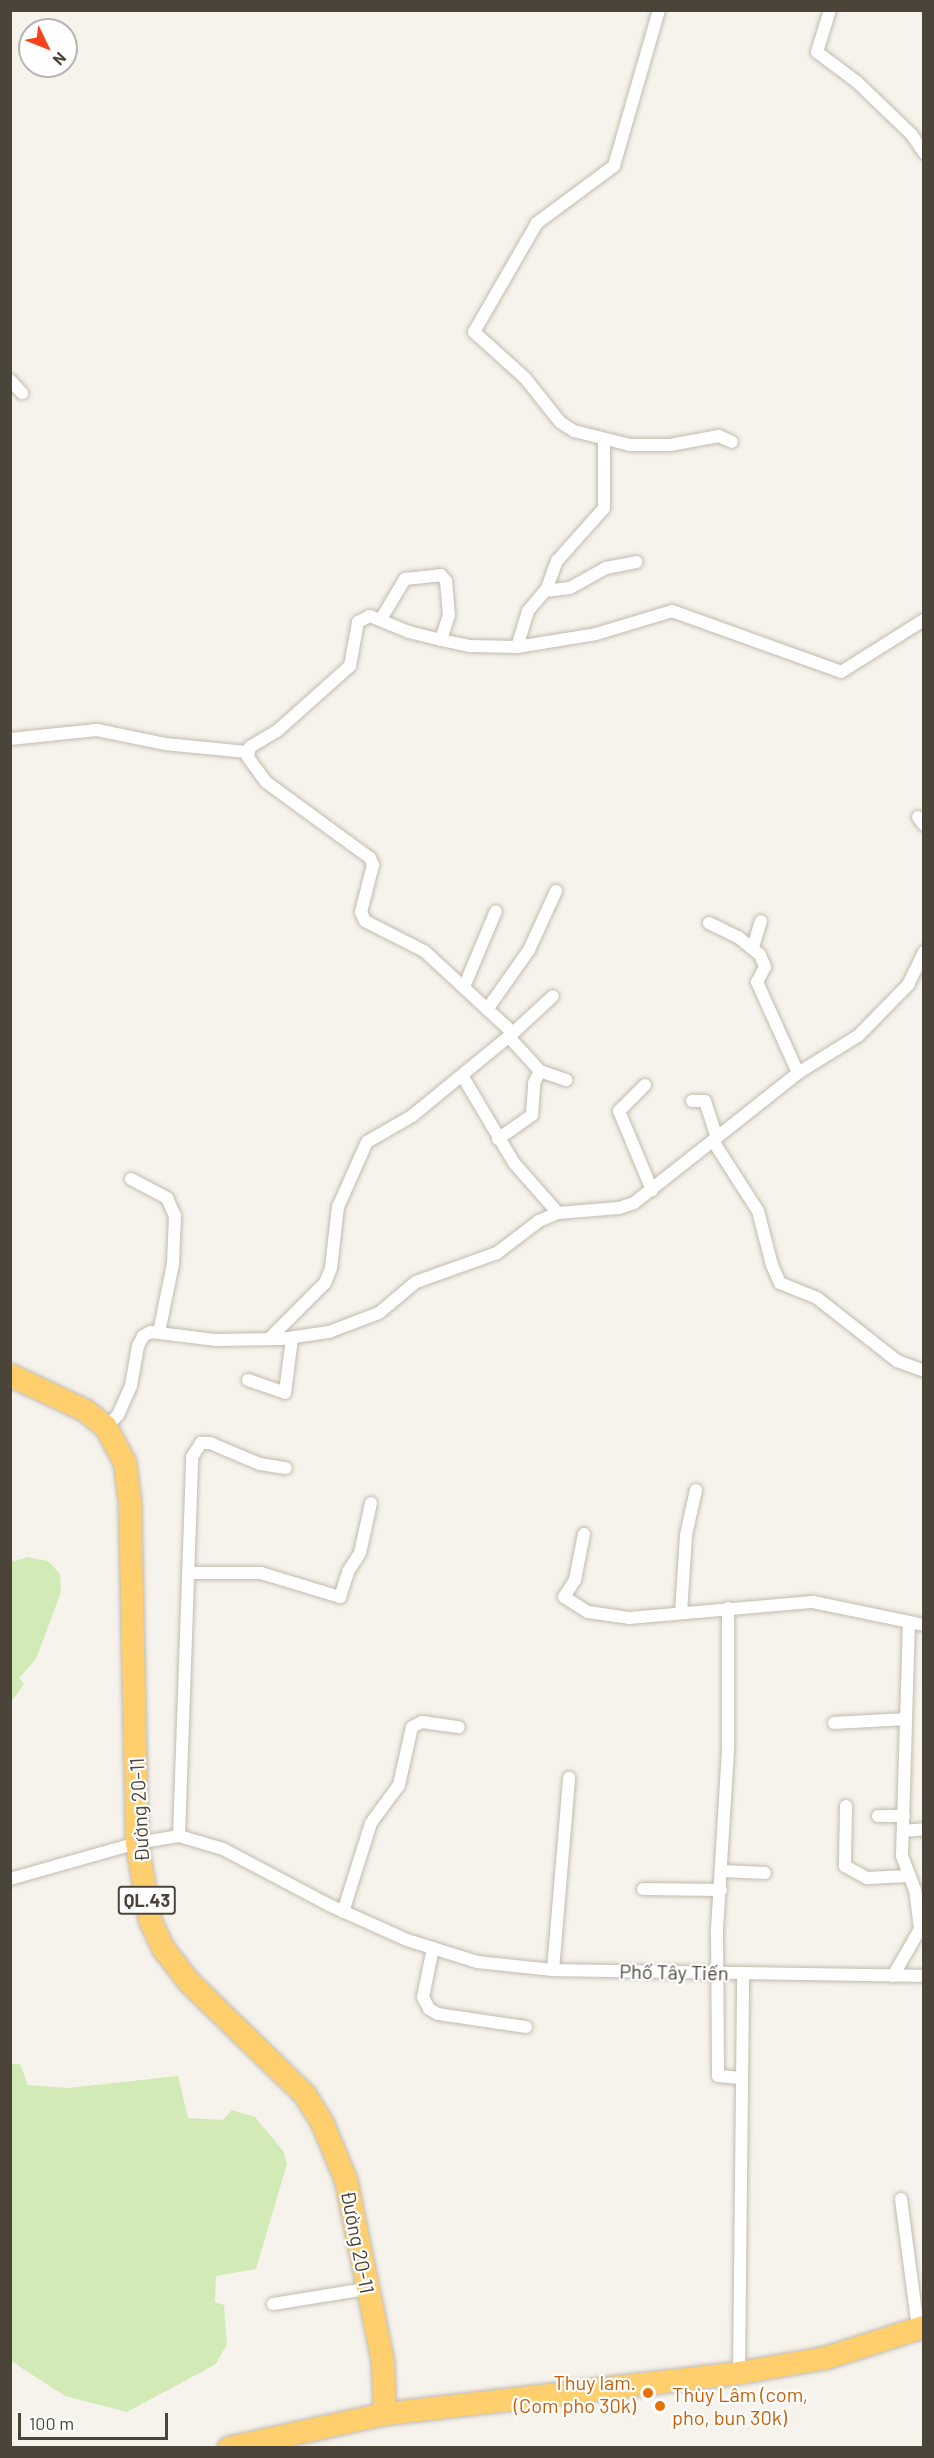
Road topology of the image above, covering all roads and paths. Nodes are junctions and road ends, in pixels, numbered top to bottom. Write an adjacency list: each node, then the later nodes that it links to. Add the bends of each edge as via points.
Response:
1 (659, 10): 6 (street, via 614,166 537,223 474,332 525,378 560,422)
2 (830, 10): 3 (street, via 817,52 904,128)
3 (924, 153)
4 (10, 380): 5 (street)
5 (22, 393)
6 (604, 442): 7 (street, via 658,446 723,436); 9 (street, via 604,508 557,561)
7 (732, 442)
8 (636, 562): 9 (street, via 606,568 570,588)
9 (545, 591): 13 (street, via 528,611)
10 (381, 619): 12 (street, via 400,629); 12 (street, via 405,579 441,575 446,581 449,615); 15 (street, via 370,616 358,622 350,666 277,731)
11 (924, 620): 13 (street, via 841,672 672,611 596,634)
12 (441, 640): 13 (street)
13 (516, 647)
14 (10, 739): 15 (street, via 97,730 165,744)
15 (247, 752): 22 (street, via 251,765 266,782 370,858 373,865 361,912 365,921 415,945)
16 (556, 891): 24 (street, via 529,950)
17 (496, 911): 22 (street)
18 (761, 921): 20 (street)
19 (709, 923): 20 (street)
20 (753, 947): 27 (street, via 765,967 757,982)
21 (924, 952): 27 (street, via 908,985 876,1019 852,1041)
22 (464, 987): 24 (street)
23 (553, 996): 25 (street)
24 (488, 1008): 25 (street)
25 (511, 1035): 26 (street); 28 (street)
26 (540, 1071): 29 (street); 32 (street, via 534,1083 532,1115)
27 (798, 1073): 33 (street)
28 (464, 1077): 32 (street); 38 (street, via 412,1116 367,1142 338,1207 331,1268 325,1283)
29 (566, 1080)
30 (645, 1085): 35 (street, via 619,1111)
31 (692, 1101): 33 (street, via 705,1101)
32 (498, 1139): 36 (street)
33 (715, 1139): 35 (street); 40 (street, via 758,1211 780,1283 817,1298 897,1361)
34 (131, 1179): 37 (street, via 167,1198 175,1216 173,1264)
35 (652, 1190): 36 (street, via 619,1208)
36 (558, 1213): 39 (street, via 539,1221 491,1256 416,1282 370,1317 329,1332)
37 (159, 1332): 38 (street, via 215,1340); 43 (street, via 143,1336 131,1386 118,1415)
38 (270, 1338): 39 (street)
39 (292, 1338): 42 (street, via 285,1393)
40 (924, 1371)
41 (10, 1375): 43 (highway, Đường 20-11 / QL.43, via 69,1401)
42 (248, 1380)
43 (106, 1427): 63 (highway, Đường 20-11 / QL.43, via 125,1462 130,1502)
44 (286, 1468): 48 (street, via 260,1464 210,1443 195,1449)
45 (696, 1490): 50 (street, via 686,1535)
46 (371, 1503): 48 (street, via 360,1553 340,1597 261,1573)
47 (584, 1534): 50 (street, via 575,1580 566,1600 575,1607 606,1616)
48 (188, 1573): 62 (street)
49 (728, 1608): 50 (street); 51 (street, via 813,1602); 64 (street, via 728,1750)
50 (681, 1613)
51 (909, 1623): 52 (street); 53 (street)
52 (924, 1625)
53 (906, 1719): 54 (street); 59 (street)
54 (834, 1723)
55 (459, 1727): 70 (street, via 422,1722 412,1727 399,1785 371,1823)
56 (569, 1778): 72 (street)
57 (846, 1806): 66 (street, via 845,1866 867,1878)
58 (878, 1816): 59 (street)
59 (904, 1816): 61 (street)
60 (924, 1829): 61 (street)
61 (903, 1831): 66 (street, via 902,1856)
62 (178, 1836): 63 (street, Phố Tây Tiến); 70 (street, Phố Tây Tiến, via 209,1842)
63 (137, 1843): 67 (street, Phố Tây Tiến); 80 (highway, Đường 20-11 / QL.43, via 150,1920 163,1948 189,1982 305,2095 322,2122 346,2180)
64 (722, 1871): 65 (street); 69 (street)
65 (765, 1873)
66 (909, 1876): 75 (street, via 915,1890 920,1929)
67 (10, 1879)
68 (644, 1889): 69 (street)
69 (721, 1890): 73 (street)
70 (343, 1912): 71 (street, Phố Tây Tiến)
71 (433, 1948): 72 (street, Phố Tây Tiến, via 477,1962); 77 (street, via 423,1997 429,2009 438,2014)
72 (552, 1970): 73 (street, Phố Tây Tiến)
73 (717, 1973): 74 (street, Phố Tây Tiến); 78 (street, via 718,2076)
74 (743, 1973): 75 (street); 78 (street, Phố Tây Tiến)
75 (893, 1976): 76 (street)
76 (924, 1976)
77 (526, 2027)
78 (741, 2078): 83 (street, Phố Tây Tiến)
79 (901, 2199): 82 (street)
80 (366, 2289): 81 (street); 84 (highway, Đường 20-11 / QL.43, via 383,2362)
81 (273, 2304)
82 (921, 2328): 83 (highway, via 826,2358)
83 (739, 2373): 84 (highway)
84 (385, 2414): 85 (highway)
85 (229, 2448)

